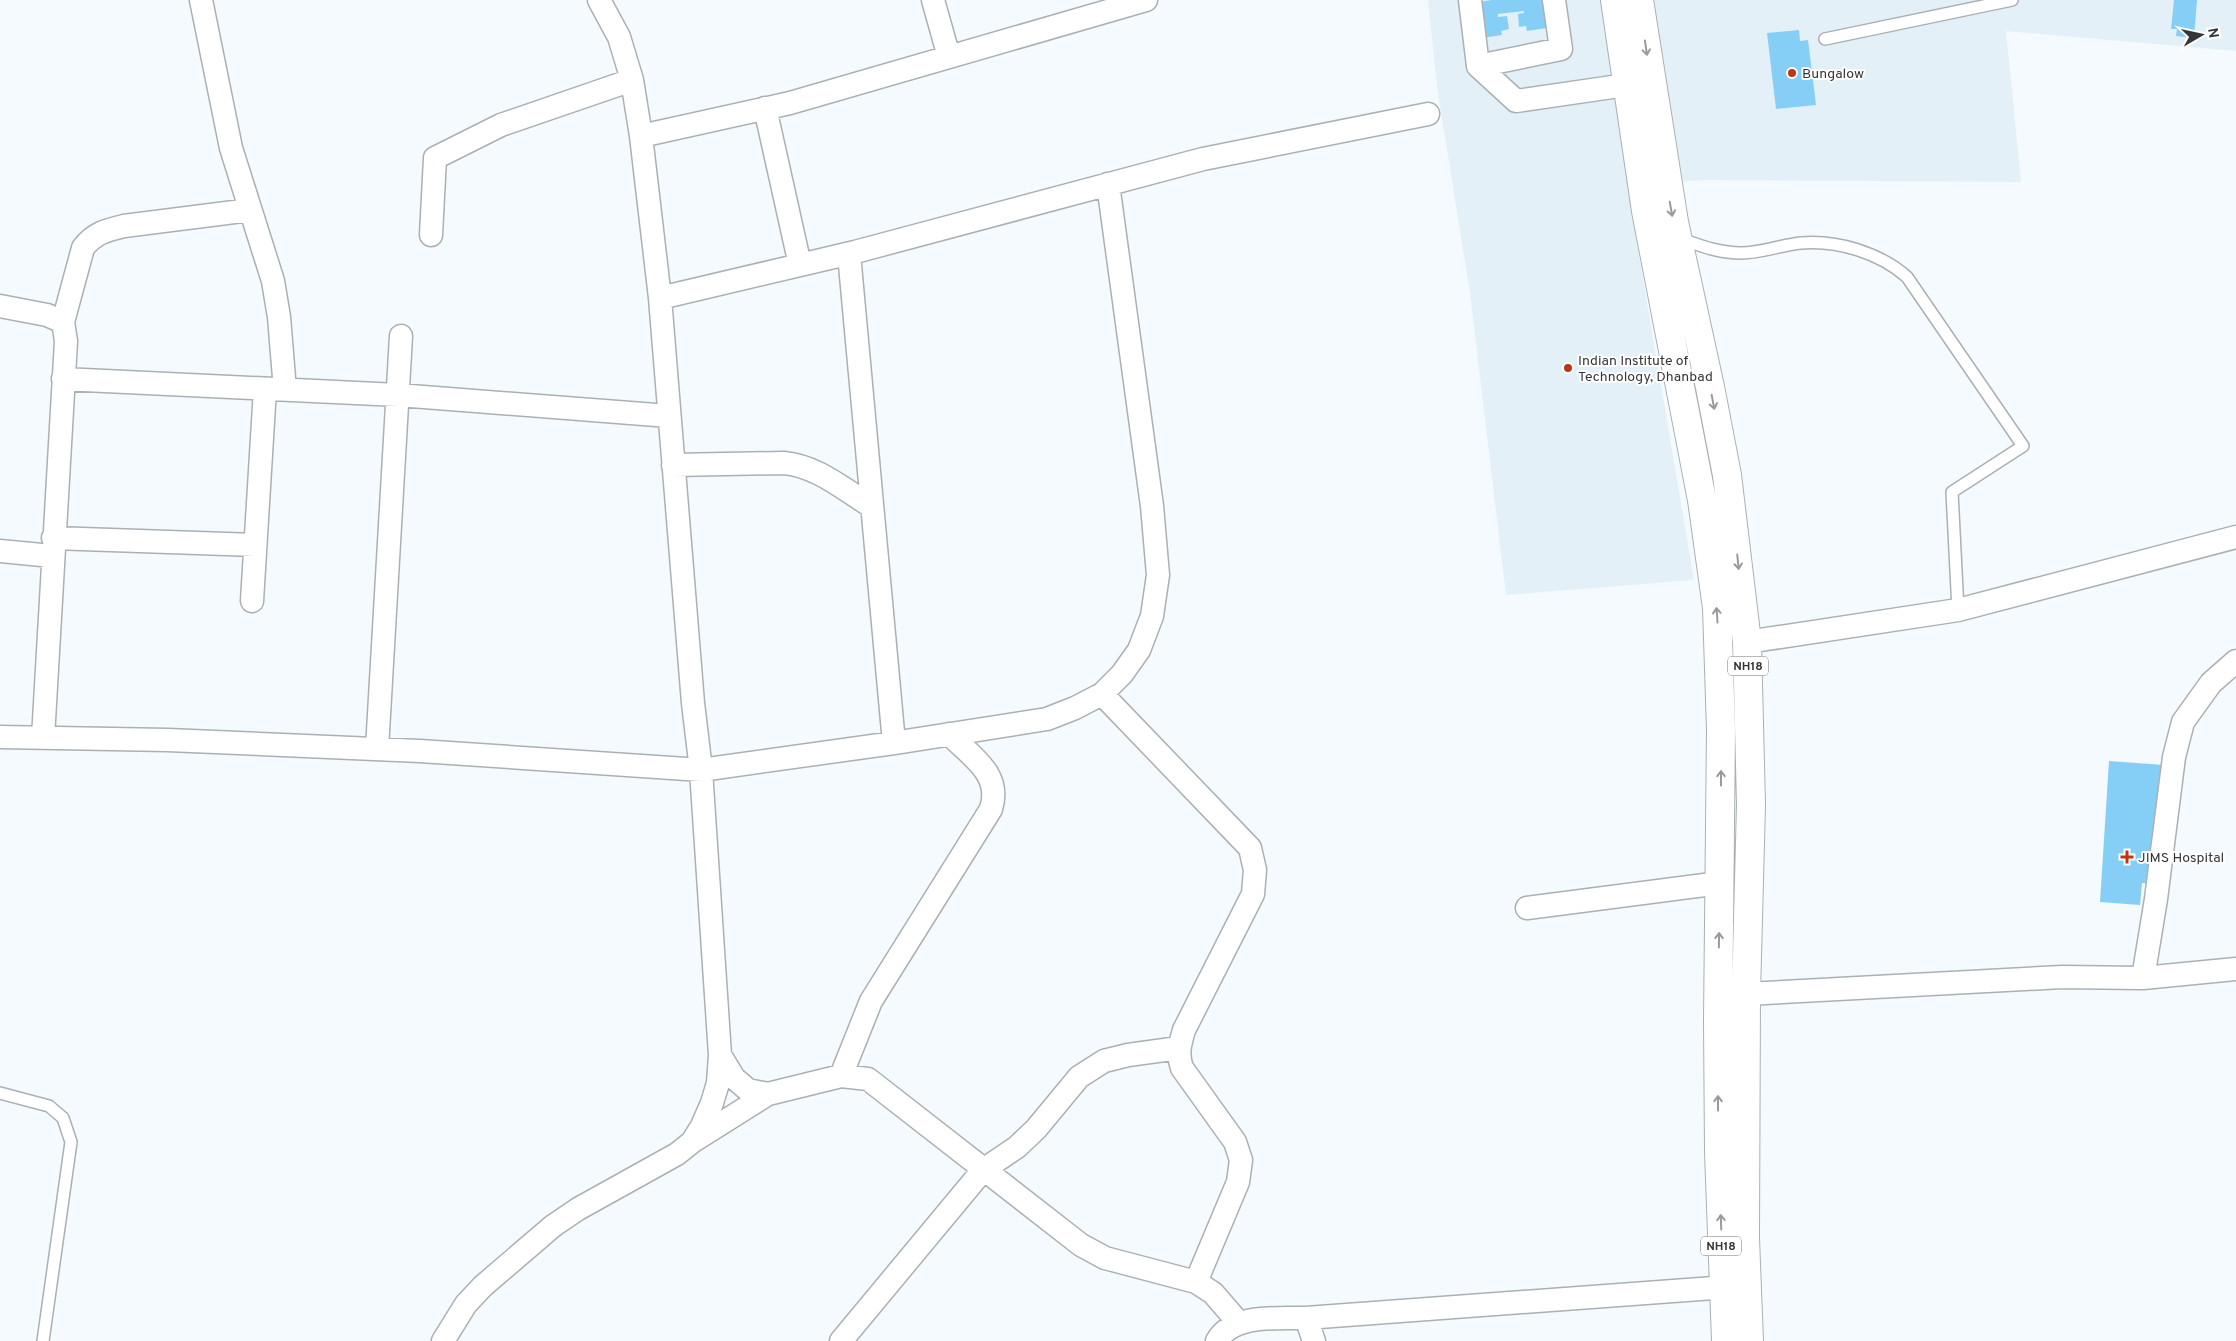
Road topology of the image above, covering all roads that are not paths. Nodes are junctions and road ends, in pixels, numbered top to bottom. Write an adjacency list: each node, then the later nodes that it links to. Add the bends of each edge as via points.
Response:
1 (201, 0): 19 (street, via 222,109)
2 (599, 0): 13 (street, via 619,37)
3 (933, 0): 11 (street)
4 (1146, 0): 11 (street)
5 (1470, 0): 12 (street)
6 (1554, 0): 12 (street, via 1560,49)
7 (1615, 0): 14 (highway, NH18)
8 (1639, 0): 21 (highway, NH18, one-way to 21)
9 (2012, 0): 10 (lane)
10 (1825, 40)
11 (949, 57): 15 (street)
12 (1478, 66): 14 (street, via 1516,101)
13 (632, 80): 17 (street); 20 (street, via 500,125 435,158)
14 (1626, 85): 49 (highway, NH18, one-way to 14, via 1720,669 1713,580 1702,500 1646,211)
15 (765, 108): 17 (street); 23 (street)
16 (1428, 114): 18 (street, via 1203,159)
17 (641, 136): 24 (street)
18 (1108, 184): 22 (street); 42 (street, via 1152,506 1158,575 1152,616 1139,650)
19 (250, 210): 26 (street, via 124,226 90,238 83,248); 29 (street, via 272,281 278,317)
20 (431, 236)
21 (1677, 237): 39 (lane, via 1719,252 1742,253 1803,243 1831,245 1869,252 1907,277 2023,446 1952,492); 40 (highway, NH18, one-way to 40, via 1727,476)
22 (848, 254): 23 (street); 33 (street)
23 (800, 265): 24 (street)
24 (660, 298): 31 (street)
25 (0, 306): 26 (street, via 48,315)
26 (62, 322): 28 (street, via 66,341)
27 (401, 336): 30 (street)
28 (63, 379): 29 (street); 36 (street)
29 (275, 389): 30 (street); 35 (street)
30 (398, 396): 31 (street); 47 (street)
31 (669, 416): 32 (street)
32 (673, 465): 33 (street, via 800,464); 48 (street)
33 (871, 506): 46 (street)
34 (2236, 537): 39 (street)
35 (255, 545): 36 (street); 38 (street)
36 (52, 547): 37 (street); 45 (street)
37 (0, 551)
38 (252, 601)
39 (1958, 610): 40 (street)
40 (1747, 642): 53 (highway, NH18, via 1751,814)
41 (2236, 661): 52 (street, via 2211,683 2183,722 2174,757)
42 (1102, 694): 43 (street, via 1047,719); 54 (street, via 1250,848 1255,870 1253,894 1184,1030)
43 (949, 734): 46 (street); 56 (street, via 990,776 995,796 993,803 871,1001)
44 (0, 736): 45 (street)
45 (43, 738): 47 (street)
46 (894, 743): 48 (street)
47 (377, 749): 48 (street)
48 (701, 770): 55 (street)
49 (1720, 882): 50 (street); 62 (highway, NH18, one-way to 49, via 1718,1042)
50 (1527, 908)
51 (2236, 969): 52 (street)
52 (2143, 978): 53 (street, via 2062,977)
53 (1746, 994): 62 (highway, NH18, via 1745,1238)
54 (1179, 1048): 60 (street, via 1112,1059 1079,1077 1030,1135); 61 (street, via 1182,1068 1236,1142 1241,1160 1238,1182)
55 (720, 1055): 58 (street, via 734,1078 748,1090); 59 (street, via 718,1083 712,1103)
56 (841, 1076): 58 (street); 60 (street, via 868,1079 877,1084)
57 (0, 1093): 65 (lane, via 48,1106 63,1118 71,1142)
58 (768, 1094): 59 (street)
59 (692, 1142): 66 (street, via 677,1154 553,1226 482,1286 466,1304)
60 (983, 1170): 61 (street, via 1080,1245 1105,1258); 67 (street)
61 (1196, 1282): 64 (street, via 1213,1293)
62 (1735, 1286): 63 (street); 70 (highway, NH18); 71 (highway, NH18)
63 (1306, 1318): 64 (street); 69 (street)
64 (1238, 1323): 68 (street)
65 (44, 1341)
66 (443, 1341)
67 (841, 1341)
68 (1217, 1341)
69 (1314, 1341)
70 (1726, 1341)
71 (1749, 1341)

